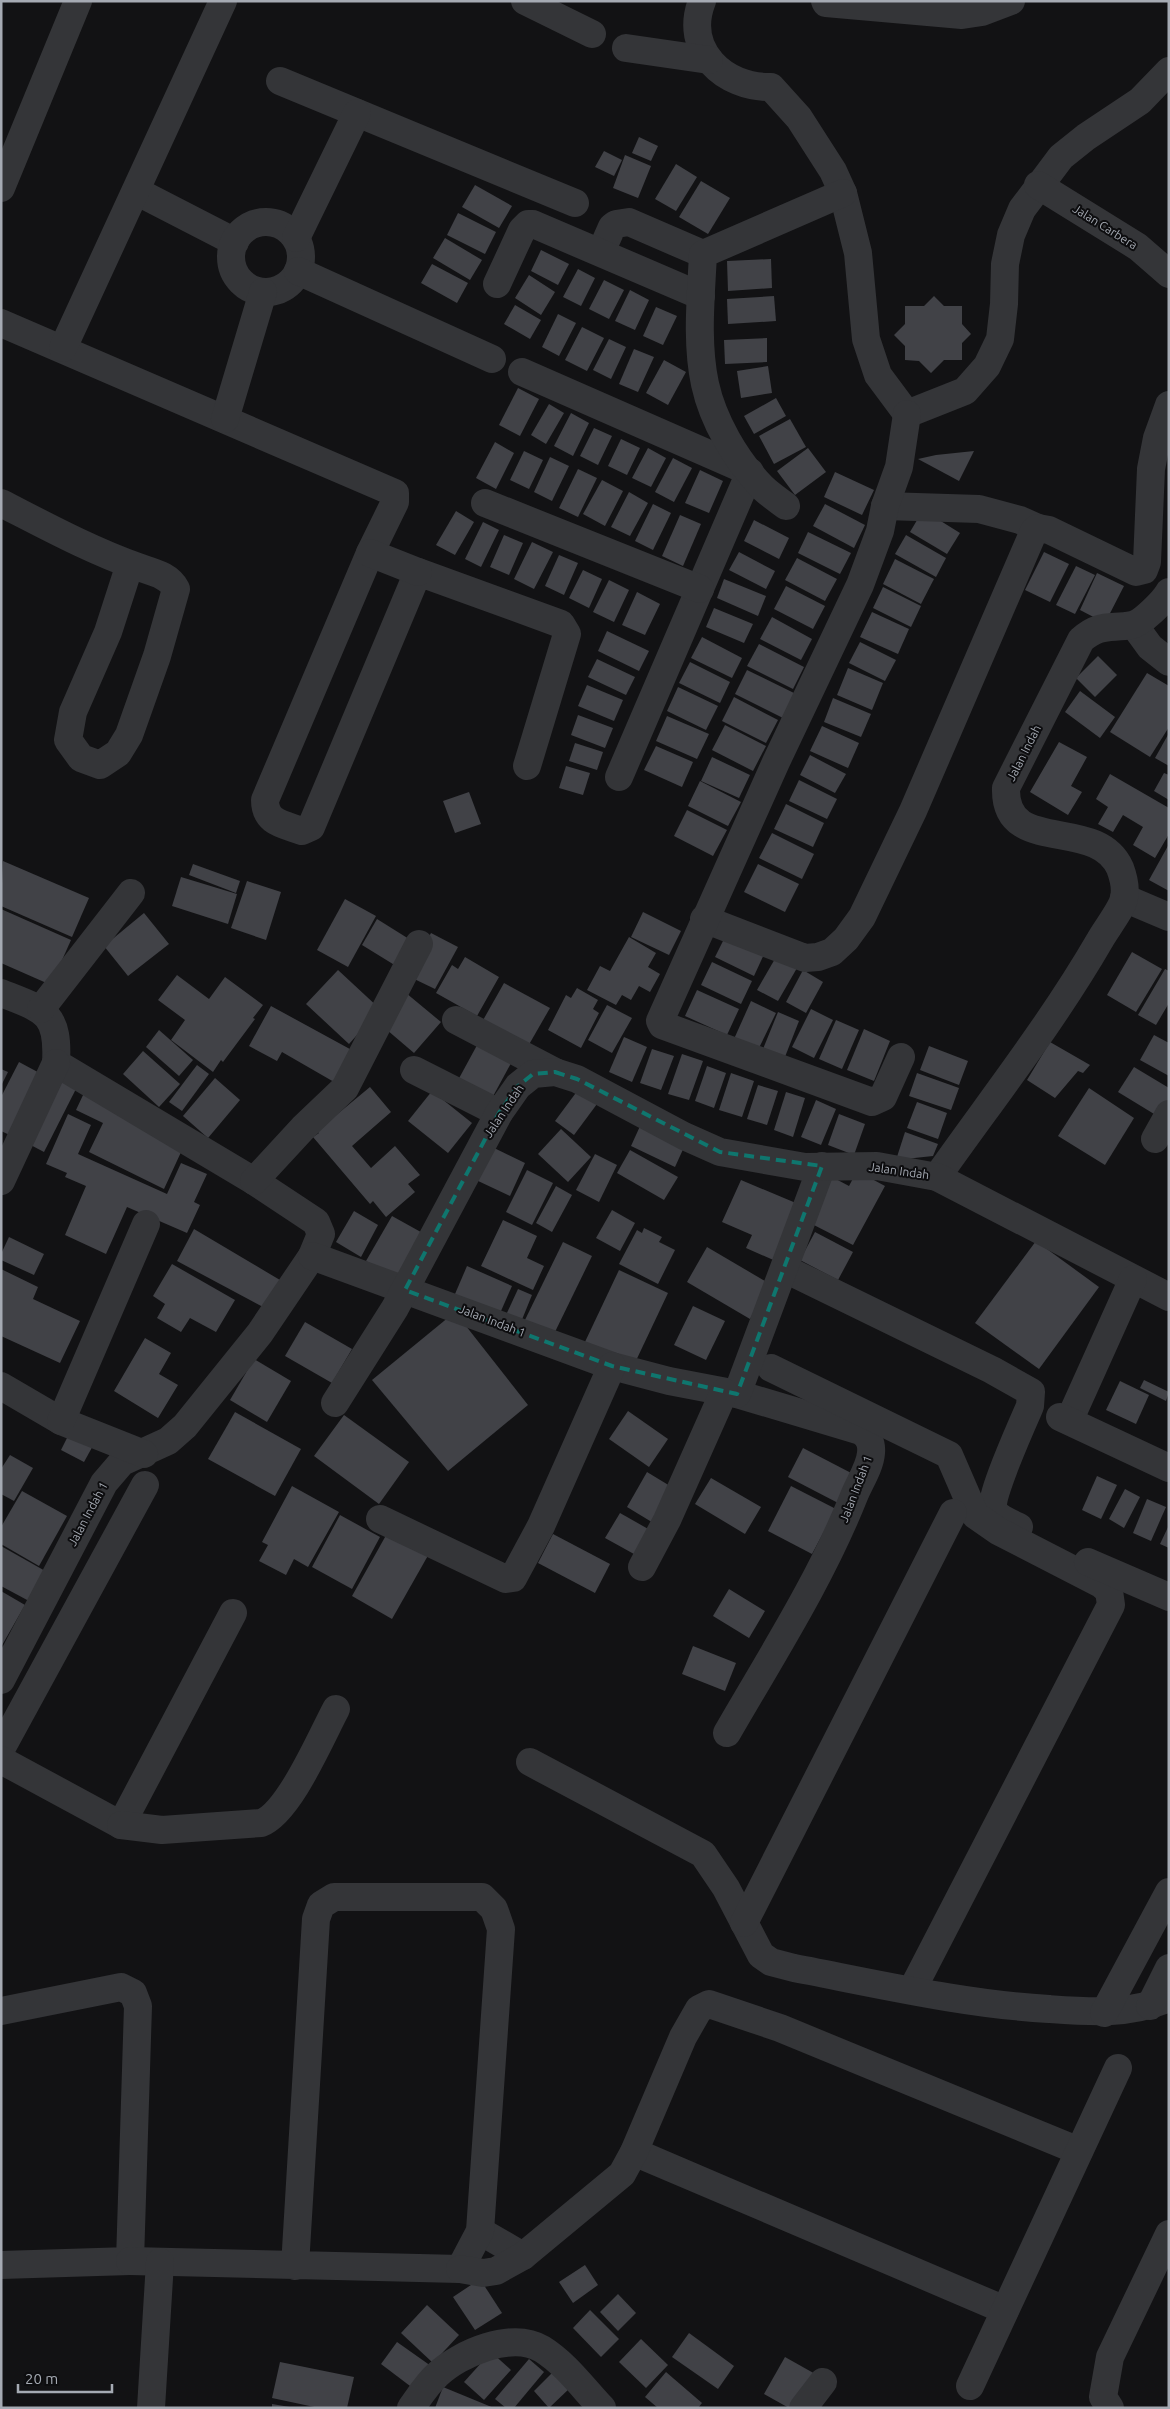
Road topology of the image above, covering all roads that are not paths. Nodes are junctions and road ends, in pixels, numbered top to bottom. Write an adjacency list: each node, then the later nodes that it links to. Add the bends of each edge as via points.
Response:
1 (78, 1): 14 (street)
2 (223, 1): 16 (street)
3 (525, 1): 8 (street)
4 (702, 1): 10 (street, via 699,34)
5 (825, 1): 7 (street)
6 (1012, 1): 7 (street, via 982,12 962,15)
7 (948, 8)
8 (592, 34)
9 (626, 48): 10 (street)
10 (709, 60): 17 (street, via 730,79 757,87 771,87 799,118)
11 (1169, 71): 15 (street, via 1140,101 1061,157)
12 (280, 81): 13 (street)
13 (357, 113): 18 (street); 19 (street)
14 (3, 179)
15 (1038, 185): 24 (street, Jalan Carbera, via 1138,247); 33 (street, via 1022,209 1011,235 1004,264 1000,339 987,366 966,391)
16 (136, 191): 20 (street); 29 (street)
17 (843, 193): 22 (street); 33 (street, via 858,253 866,339 878,375)
18 (575, 203)
19 (296, 238): 20 (street, via 282,226 264,222 252,225); 23 (street, via 301,254)
20 (235, 242): 26 (street, via 231,264 236,274 242,283)
21 (601, 252): 22 (street, via 612,227 629,222); 25 (street, via 528,224 522,230); 27 (street)
22 (703, 254): 27 (street)
23 (298, 271): 26 (street, via 290,283 277,290); 30 (street)
24 (1169, 274)
25 (497, 284)
26 (263, 292): 34 (street)
27 (701, 296): 35 (street, via 700,331 707,391 725,436)
28 (4, 332): 29 (street)
29 (62, 348): 34 (street)
30 (492, 359)
31 (522, 372): 35 (street)
32 (1169, 405): 40 (street, via 1157,438 1151,469 1144,570 1136,572 1049,530)
33 (907, 414): 39 (street, via 899,467)
34 (225, 419): 41 (street, via 395,493 395,502)
35 (750, 472): 38 (street, via 762,488); 44 (street)
36 (1, 503): 42 (street, via 106,556)
37 (485, 503): 44 (street)
38 (786, 506)
39 (885, 506): 40 (street, via 979,509); 53 (street, via 880,531 860,585)
40 (1038, 528): 53 (street, via 1022,557 913,811 862,917 846,939 832,952 805,958)
41 (370, 553): 43 (street); 43 (street, via 265,800 265,810 270,818 302,831 311,828)
42 (130, 564): 42 (street, via 108,632 73,712 68,740 81,758 100,765 118,753 129,735 176,589 167,578)
43 (418, 572): 48 (street, via 561,624 564,628 567,634)
44 (700, 589): 49 (street)
45 (1169, 592): 46 (street, via 1164,601)
46 (1134, 625): 47 (street, via 1150,647); 51 (street, Jalan Indah, via 1105,626 1081,640 1006,788 1006,802 1011,815 1030,829 1102,846 1118,863 1123,874)
47 (1169, 662)
48 (527, 766)
49 (619, 777)
50 (131, 894): 56 (street)
51 (1124, 898): 52 (street); 66 (street, Jalan Indah, via 1062,1001)
52 (1169, 917)
53 (704, 919): 58 (street, via 660,1016 662,1025 872,1102 883,1097)
54 (419, 944): 68 (street, via 345,1088)
55 (1, 993): 56 (street)
56 (41, 1009): 59 (street, via 58,1042)
57 (456, 1020): 61 (street)
58 (902, 1057)
59 (56, 1064): 67 (street); 68 (street)
60 (414, 1070): 62 (street)
61 (555, 1072): 62 (street, Jalan Indah, via 533,1074 518,1086); 65 (street, Jalan Indah, via 578,1079 720,1152 805,1167)
62 (499, 1113): 73 (street, Jalan Indah)
63 (1169, 1114): 64 (street)
64 (1155, 1139)
65 (822, 1166): 66 (street, Jalan Indah, via 877,1166); 71 (street)
66 (938, 1177): 72 (street)
67 (1, 1181)
68 (254, 1181): 70 (street, via 316,1222 321,1234)
69 (146, 1224): 80 (street)
70 (312, 1256): 73 (street, Jalan Indah 1); 81 (street, Jalan Indah 1, via 260,1333 185,1426 168,1441)
71 (785, 1269): 78 (street); 87 (street, via 1031,1392 1030,1406 996,1488 993,1511 1093,1565)
72 (1133, 1279): 74 (street); 82 (street, via 1067,1413)
73 (405, 1290): 75 (street, Jalan Indah 1); 79 (street, Jalan Indah)
74 (1169, 1297)
75 (612, 1366): 78 (street, Jalan Indah 1); 85 (street, via 541,1526 514,1578 506,1579)
76 (770, 1368): 99 (street, via 949,1455 975,1515 998,1531 1109,1591 1111,1605)
77 (1, 1386): 80 (street)
78 (731, 1393): 86 (street); 91 (street, Jalan Indah 1, via 861,1431 870,1440 871,1454 835,1541)
79 (335, 1403)
80 (61, 1421): 81 (street)
81 (144, 1454): 89 (street, Jalan Indah 1, via 122,1462 104,1483)
82 (1169, 1468)
83 (145, 1485): 92 (street)
84 (953, 1513): 97 (street)
85 (380, 1519)
86 (642, 1568)
87 (1169, 1597)
88 (233, 1613): 95 (street)
89 (1, 1680)
90 (336, 1709): 95 (street, via 284,1805 270,1820 162,1830)
91 (727, 1733)
92 (1, 1749)
93 (1, 1760): 95 (street)
94 (530, 1762): 97 (street, via 703,1854)
95 (121, 1825)
96 (1169, 1892): 102 (street)
97 (744, 1923): 99 (street, via 761,1955 771,1962)
98 (1169, 1968): 100 (street)
99 (912, 1990): 102 (street, via 999,2006)
100 (1159, 2002): 102 (street)
101 (1, 2011): 109 (street, via 121,1987 133,1992 138,2006)
102 (1104, 2013)
103 (1118, 2068): 104 (street)
104 (1080, 2151): 105 (street, via 780,2028 709,2004 699,2009 683,2037); 114 (street)
105 (634, 2152): 108 (street, via 622,2174); 114 (street)
106 (480, 2231): 108 (street); 112 (street, via 501,1929 494,1909 482,1897 334,1897 321,1905 316,1920); 113 (street)
107 (1169, 2234): 121 (street, via 1110,2357 1103,2397)
108 (523, 2256): 113 (street, via 496,2271 483,2273)
109 (130, 2261): 110 (street); 111 (street)
110 (160, 2262): 112 (street); 117 (street)
111 (1, 2265)
112 (295, 2266): 113 (street)
113 (460, 2269)
114 (1005, 2310): 116 (street)
115 (823, 2382): 120 (street)
116 (970, 2386)
117 (151, 2408)
118 (410, 2408): 119 (street, via 443,2370 482,2348 510,2341 542,2349 581,2382)
119 (602, 2408)
120 (803, 2408)
121 (1110, 2408)

